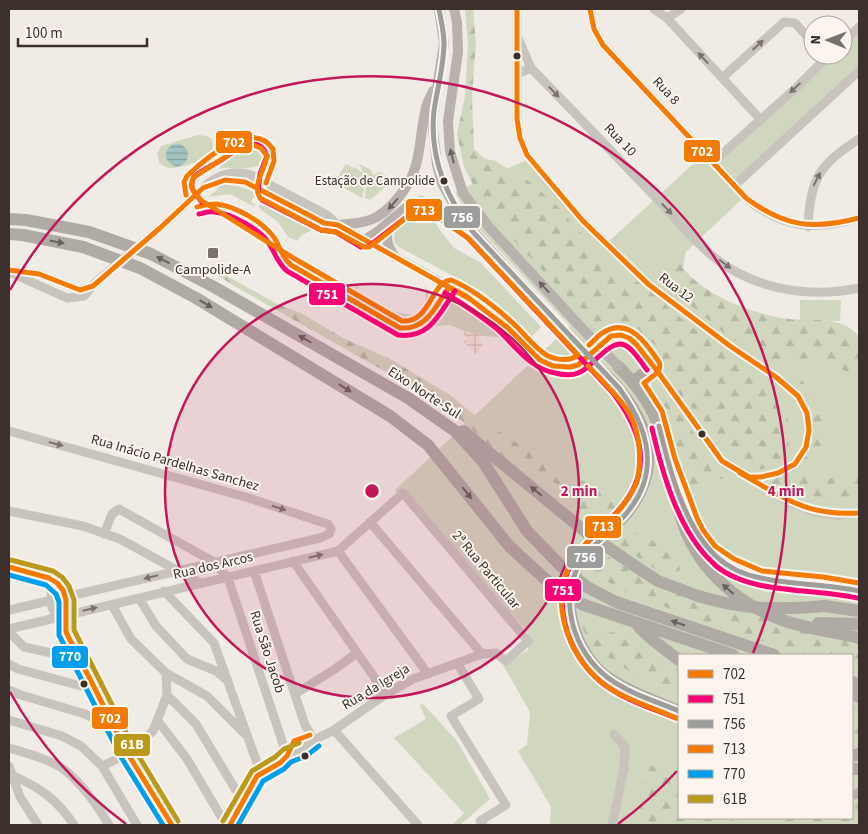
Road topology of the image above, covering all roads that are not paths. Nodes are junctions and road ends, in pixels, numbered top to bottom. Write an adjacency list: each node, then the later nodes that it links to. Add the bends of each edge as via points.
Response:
1 (439, 9): 14 (main road, via 444,43)
2 (454, 9): 32 (main road, one-way to 2, bridge, via 490,227 463,192 450,152 448,120 458,52)
3 (517, 9): 9 (street, Rua 10)
4 (590, 9): 18 (street, Rua 8, via 594,29 603,45)
5 (654, 9): 7 (street)
6 (681, 9): 7 (street)
7 (667, 18): 15 (street, one-way to 7)
8 (803, 32): 15 (street, one-way to 8, via 784,22 795,23)
9 (517, 36): 11 (street, Rua 10); 13 (street, Rua 10)
10 (818, 65): 16 (street, one-way to 16)
11 (531, 68): 13 (street); 31 (street, Rua 10, one-way to 31, via 688,232 730,269 758,282 801,292 842,292)
12 (859, 71): 19 (street)
13 (517, 74): 39 (street, Rua 12, via 520,138 527,155 550,184 648,284 798,396 807,413 806,447 795,464 778,473)
14 (439, 78): 21 (main road, one-way to 21, via 426,108 413,176 405,190); 26 (main road, via 433,114 437,165 452,204)
15 (722, 78): 16 (street)
16 (760, 119): 18 (street)
17 (859, 139): 25 (street, one-way to 17, via 811,192 816,181 824,168)
18 (713, 162): 19 (street, Rua 8)
19 (735, 185): 25 (street, Rua 8, via 760,210 776,218)
20 (396, 215): 26 (main road, via 409,205 422,202 434,205); 28 (main road); 29 (main road, via 387,237 387,244)
21 (378, 218): 24 (main road, via 361,224); 28 (main road)
22 (859, 218): 25 (street, Rua 8, via 837,225)
23 (9, 219): 36 (highway, Eixo Norte-Sul, one-way to 23, via 152,254 89,232)
24 (338, 224): 28 (street); 30 (street, bridge, via 251,175 221,176 202,188 84,296 67,298)
25 (808, 226)
26 (473, 232): 34 (main road, bridge)
27 (9, 234): 66 (highway, one-way to 66, bridge, via 82,247 140,268 196,298 390,416 428,445 510,547 554,587 584,605)
28 (365, 240): 29 (street)
29 (395, 257): 33 (street, via 466,296 508,328 540,360 553,366 578,365 615,335 632,341)
30 (9, 271)
31 (859, 288)
32 (618, 366): 35 (highway)
33 (653, 366): 35 (highway); 39 (street, via 722,461)
34 (608, 377): 87 (highway, via 640,418 648,456 644,486 630,510 580,563 570,583 569,612 588,656 606,676)
35 (633, 382): 38 (highway, via 655,414)
36 (408, 398): 61 (highway, one-way to 36, bridge, via 763,609 735,605 658,581 587,533 436,409); 74 (highway, Eixo Norte-Sul, one-way to 36, bridge, via 616,602 587,587 560,565 528,531 484,463 455,430)
37 (9, 431): 44 (street, Rua Inácio Pardelhas Sanchez, one-way to 44, via 249,498 328,524)
38 (668, 462): 56 (highway, via 697,534 710,551 730,566 760,578); 65 (highway, one-way to 38, via 735,595 703,562 683,524)
39 (749, 477): 42 (street, via 789,502 814,512)
40 (403, 493): 43 (street, Rua dos Arcos); 72 (street, 2ª Rua Particular, via 528,642 506,661 496,653)
41 (9, 511): 45 (street, via 83,526)
42 (859, 513)
43 (370, 522): 46 (street, Rua dos Arcos); 72 (street)
44 (331, 529): 48 (street, Rua dos Arcos, via 320,538)
45 (104, 534): 48 (street, Rua São Jacob, via 112,514 120,509); 50 (street)
46 (338, 551): 47 (street, Rua dos Arcos, one-way to 46); 80 (street)
47 (293, 561): 51 (street, Rua dos Arcos); 71 (street)
48 (214, 562): 50 (street, Rua dos Arcos); 53 (street, Rua São Jacob)
49 (9, 567): 52 (street)
50 (177, 570): 54 (street); 60 (street, Rua dos Arcos, one-way to 60)
51 (254, 571): 53 (street, Rua dos Arcos); 84 (street)
52 (50, 576): 60 (street, via 62,589); 63 (street)
53 (228, 578): 54 (street, Rua dos Arcos); 97 (street, Rua São Jacob)
54 (200, 583): 55 (street, Rua dos Arcos)
55 (164, 591): 57 (street, Rua dos Arcos); 81 (street, via 214,643)
56 (859, 591)
57 (139, 598): 59 (street, Rua dos Arcos); 81 (street, via 156,626 187,659 216,671)
58 (859, 604): 61 (highway)
59 (112, 605): 60 (street, Rua dos Arcos, one-way to 59); 79 (street, via 131,639)
60 (68, 606): 63 (street, Rua dos Arcos); 63 (street, Rua dos Arcos); 69 (street)
61 (824, 606): 64 (highway)
62 (9, 610): 63 (street, Rua dos Arcos)
63 (53, 610): 68 (street, Rua dos Arcos); 69 (street)
64 (859, 611)
65 (786, 621): 67 (highway); 70 (highway)
66 (635, 624): 73 (highway); 76 (highway)
67 (859, 624)
68 (9, 630): 75 (street, via 24,647)
69 (66, 632): 75 (street)
70 (859, 638)
71 (357, 653): 84 (street); 85 (street)
72 (482, 654): 77 (street, Rua da Igreja)
73 (730, 654)
74 (771, 654)
75 (79, 659): 83 (street)
76 (678, 659)
77 (457, 663): 80 (street, Rua da Igreja); 109 (street, via 479,699 452,716 506,805 480,821)
78 (9, 664): 83 (street, via 18,670)
79 (166, 674): 86 (street); 94 (street, via 207,696)
80 (428, 674): 85 (street, Rua da Igreja)
81 (230, 683): 94 (street)
82 (9, 690): 90 (street, via 85,714)
83 (96, 690): 90 (street)
84 (295, 694): 93 (street)
85 (386, 694): 91 (street, Rua da Igreja)
86 (167, 695): 89 (street); 101 (street, via 196,724 237,792)
87 (677, 712)
88 (9, 720): 98 (street, via 62,736 81,746)
89 (158, 721): 96 (street, via 153,731); 107 (street, via 187,759)
90 (116, 730): 96 (street)
91 (334, 730): 93 (street, Rua da Igreja); 108 (street)
92 (614, 734): 110 (street, via 626,747)
93 (312, 737): 97 (street, Rua da Igreja, via 294,742)
94 (249, 738): 100 (street)
95 (9, 748): 104 (street, via 65,770 92,798)
96 (128, 754): 98 (street); 106 (street)
97 (287, 756): 100 (street, Rua da Igreja)
98 (102, 766): 105 (street)
99 (10, 770): 102 (street, via 20,796); 103 (street, via 43,790)
100 (261, 774): 101 (street)
101 (244, 798): 107 (street)
102 (38, 825)
103 (74, 825)
104 (109, 825)
105 (137, 825)
106 (172, 825)
107 (228, 825)
108 (418, 825)
109 (483, 825)
110 (612, 825)

